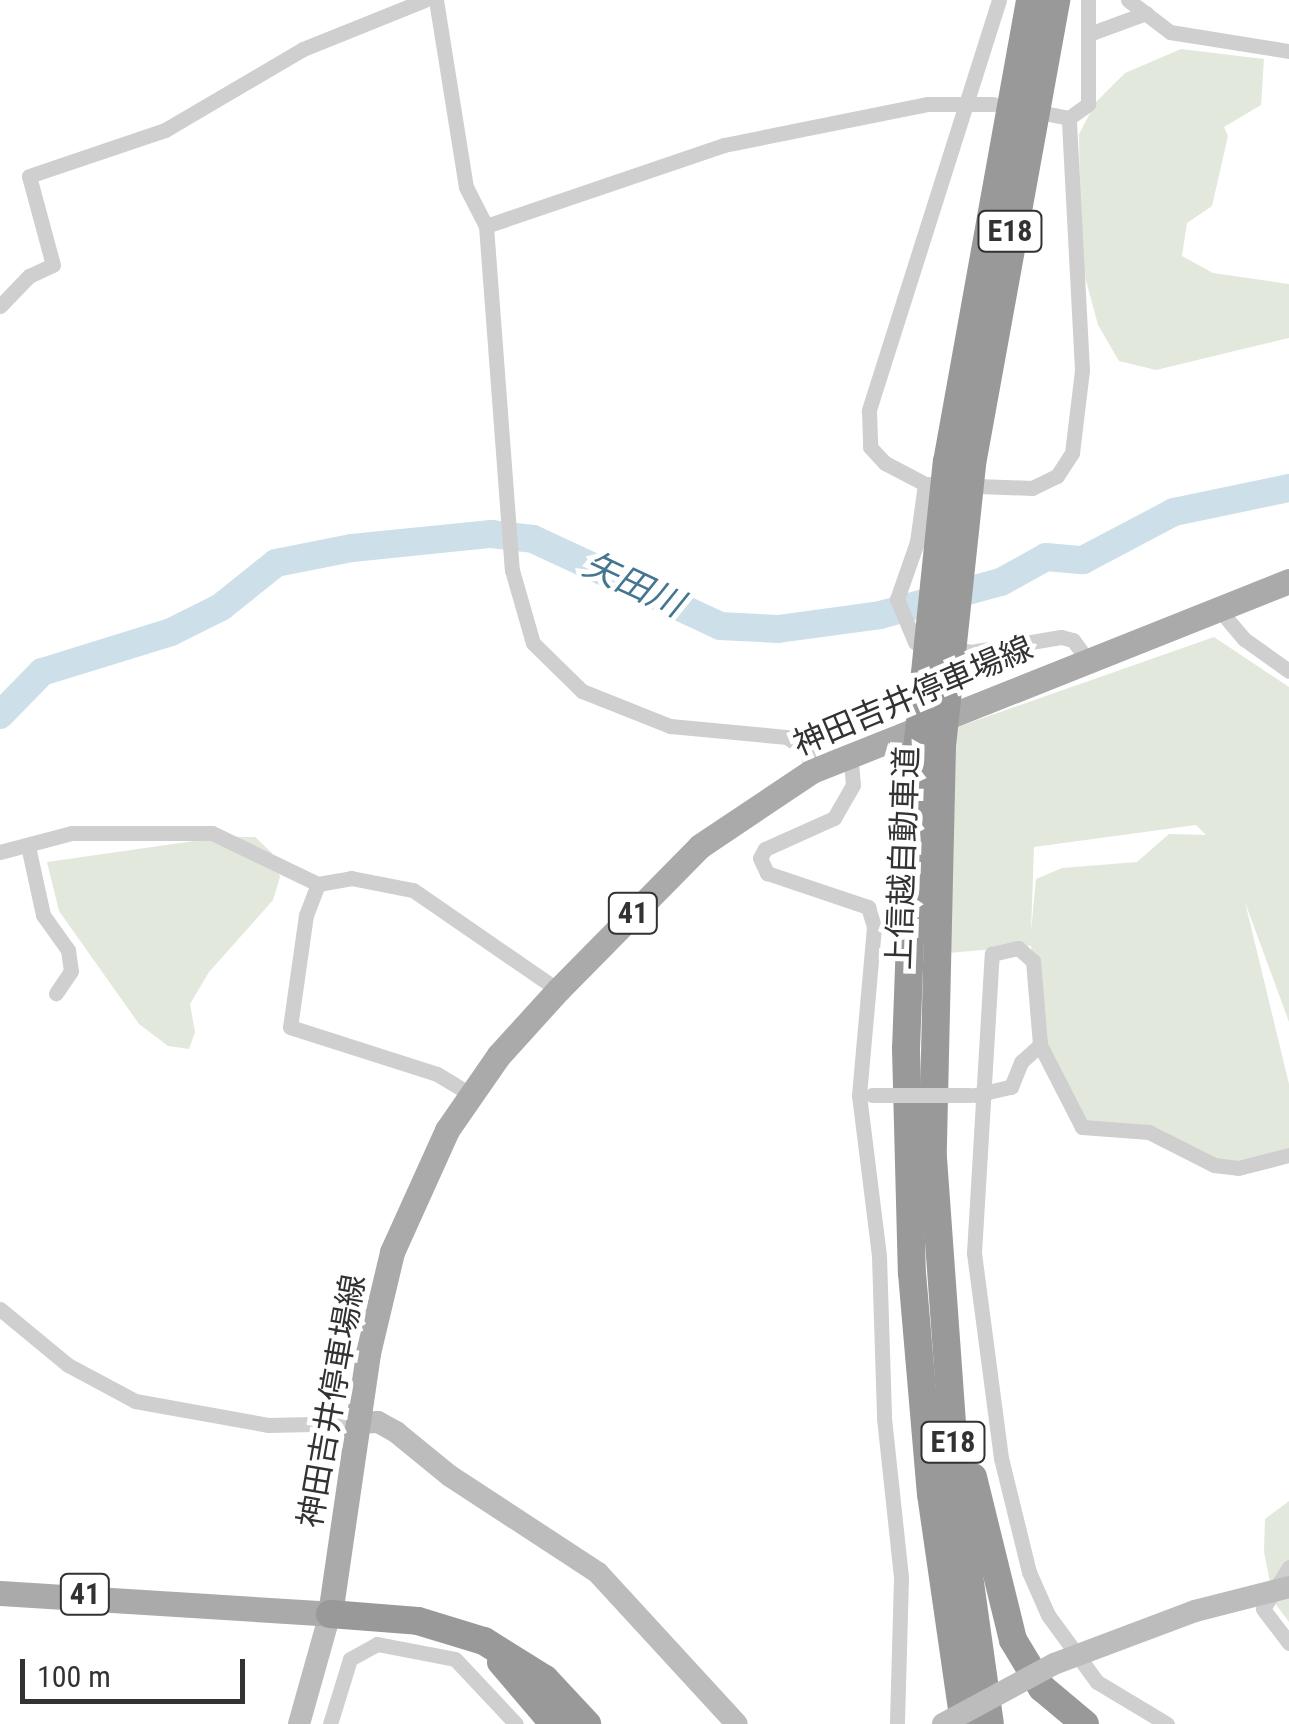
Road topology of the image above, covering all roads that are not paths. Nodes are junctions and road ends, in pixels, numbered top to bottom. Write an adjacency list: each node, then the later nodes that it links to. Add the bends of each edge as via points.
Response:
1 (424, 0): 16 (street, via 303,49 165,130 29,176 53,265 29,276)
2 (436, 0): 15 (street, via 466,187)
3 (999, 0): 11 (street)
4 (1030, 0): 17 (highway, 上信越自動車道 / E18)
5 (1056, 0): 17 (highway, 上信越自動車道 / E18)
6 (1088, 0): 9 (street)
7 (1128, 0): 8 (street)
8 (1146, 13): 9 (street); 10 (street, via 1170,32 1202,42)
9 (1089, 34): 14 (street, via 1088,104)
10 (1289, 51)
11 (968, 102): 12 (street); 15 (street, via 724,145); 18 (street, via 868,412 870,447)
12 (993, 104)
13 (1049, 114): 14 (street)
14 (1068, 118): 18 (street, via 1082,370 1072,453 1057,476 1032,488)
15 (486, 226): 25 (street, via 512,570 533,644 582,691 670,726 787,737 807,751)
16 (0, 306)
17 (959, 463): 23 (highway, 上信越自動車道 / E18, bridge)
18 (924, 484): 21 (street, via 916,542 897,599 915,642 971,652 1061,637 1073,640)
19 (1289, 580): 20 (main road, 神田吉井停車場線 / 41)
20 (1217, 607): 21 (main road, 神田吉井停車場線 / 41); 22 (street, via 1244,640)
21 (1086, 658): 24 (main road, 神田吉井停車場線 / 41)
22 (1289, 671)
23 (929, 748): 36 (highway, 上信越自動車道 / E18); 37 (highway, 上信越自動車道 / E18, via 906,1050)
24 (850, 751): 25 (main road, 神田吉井停車場線 / 41); 33 (street, via 853,785 834,818 764,849 760,858 767,873 868,907 876,952)
25 (812, 771): 29 (main road, 神田吉井停車場線 / 41, via 700,846)
26 (28, 846): 27 (street); 28 (street, via 72,834 212,833); 30 (street, via 42,915 68,950 70,970)
27 (0, 852)
28 (318, 884): 29 (street, via 351,878 413,890); 32 (street, via 306,915 290,1027 438,1074)
29 (558, 990): 32 (main road, 神田吉井停車場線 / 41)
30 (56, 992)
31 (1040, 1045): 34 (street, via 1021,1062 1012,1086); 34 (street, via 1033,962 1018,948 992,954); 35 (street, via 1082,1126 1149,1132 1214,1165 1238,1168)
32 (470, 1094): 39 (main road, 神田吉井停車場線 / 41, via 429,1161 392,1252)
33 (866, 1095): 34 (street, bridge); 53 (street, via 884,1418 901,1578)
34 (977, 1095): 46 (street, via 974,1253 1001,1458 1029,1572 1048,1615)
35 (1289, 1155)
36 (933, 1158): 56 (highway, 上信越自動車道 / E18, via 957,1490); 57 (highway, via 958,1380 1001,1608 1026,1665)
37 (912, 1273): 54 (highway, via 912,1366); 55 (highway, 上信越自動車道 / E18, via 931,1494)
38 (0, 1310): 39 (street, via 68,1365 135,1401 268,1424)
39 (357, 1423): 43 (main road, 神田吉井停車場線 / 41); 52 (street, via 378,1422 396,1432 450,1476 598,1573)
40 (1289, 1567): 41 (street)
41 (1282, 1589): 45 (street, via 1263,1609); 46 (street)
42 (0, 1593): 43 (main road, 41)
43 (330, 1614): 44 (highway, via 418,1621); 47 (street)
44 (460, 1632): 50 (highway, via 503,1664); 51 (highway, via 535,1671)
45 (1289, 1643)
46 (1078, 1652): 54 (street, bridge); 58 (street, via 1096,1682)
47 (299, 1724)
48 (330, 1724): 49 (street, via 350,1659 378,1644 455,1660)
49 (516, 1724)
50 (554, 1724)
51 (587, 1724)
52 (737, 1724)
53 (896, 1724)
54 (943, 1724)
55 (964, 1724)
56 (990, 1724)
57 (1085, 1724)
58 (1167, 1724)

